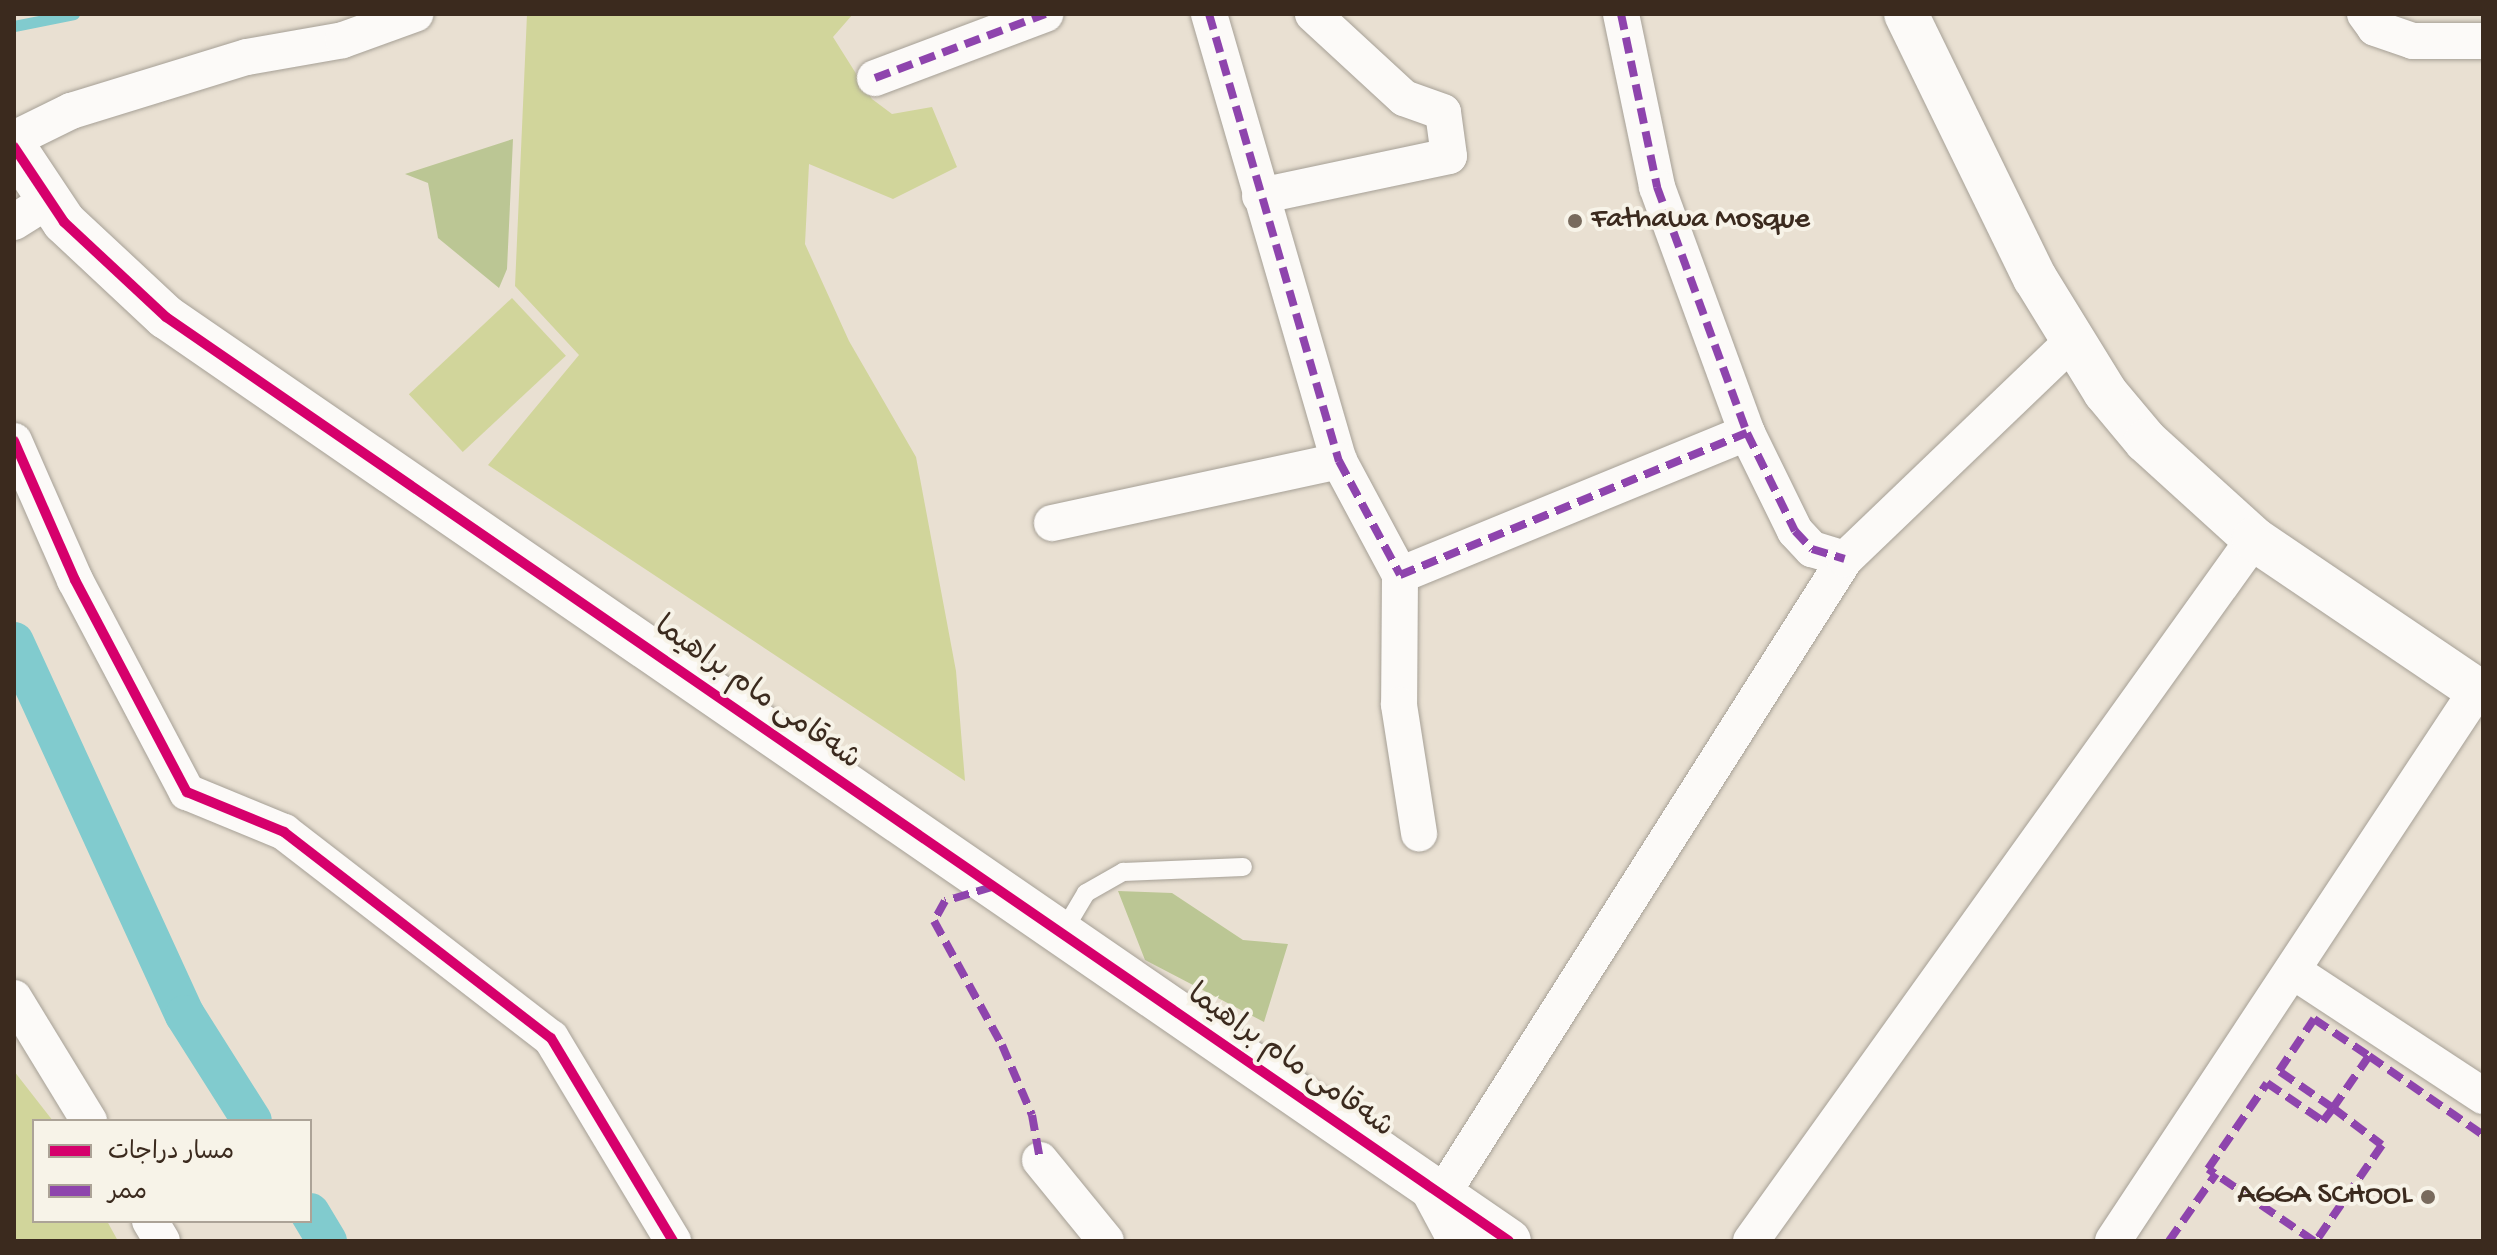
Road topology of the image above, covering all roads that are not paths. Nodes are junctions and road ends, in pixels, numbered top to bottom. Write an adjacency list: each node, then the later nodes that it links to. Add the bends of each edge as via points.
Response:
1 (415, 14): 10 (street, via 343,40 247,57 71,111)
2 (1045, 14): 9 (street)
3 (1209, 14): 12 (street)
4 (1313, 14): 12 (street, via 1404,98 1443,112 1449,156)
5 (1621, 14): 15 (street, via 1657,187)
6 (1906, 14): 14 (street, via 1976,167)
7 (2365, 14): 8 (street, via 2375,28 2413,41)
8 (2483, 41)
9 (875, 78)
10 (14, 139)
11 (14, 147): 13 (street, شەقامی مام براهیما)
12 (1260, 196): 17 (street)
13 (32, 211): 25 (street, شەقامی مام براهیما, via 166,317)
14 (2071, 342): 19 (street, via 2146,441); 20 (street)
15 (1747, 433): 20 (street, via 1795,531 1812,549); 21 (street)
16 (14, 441): 34 (street, via 75,580 187,792 284,832 551,1038)
17 (1339, 461): 18 (street); 21 (street)
18 (1052, 523)
19 (2254, 539): 22 (street); 38 (street)
20 (1845, 559): 31 (street)
21 (1400, 575): 23 (street, via 1399,705)
22 (2480, 692): 26 (street)
23 (1419, 833)
24 (1243, 867): 25 (lane, via 1123,872 1086,893)
25 (1061, 935): 31 (street, شەقامی مام براهیما)
26 (2296, 973): 28 (street); 39 (street)
27 (14, 998): 29 (street)
28 (2483, 1096)
29 (88, 1119)
30 (1040, 1160): 35 (street)
31 (1434, 1192): 36 (street); 37 (street, شەقامی مام براهیما)
32 (151, 1223): 33 (street)
33 (162, 1241)
34 (673, 1241)
35 (1106, 1241)
36 (1456, 1241)
37 (1509, 1241)
38 (1751, 1241)
39 (2113, 1241)

